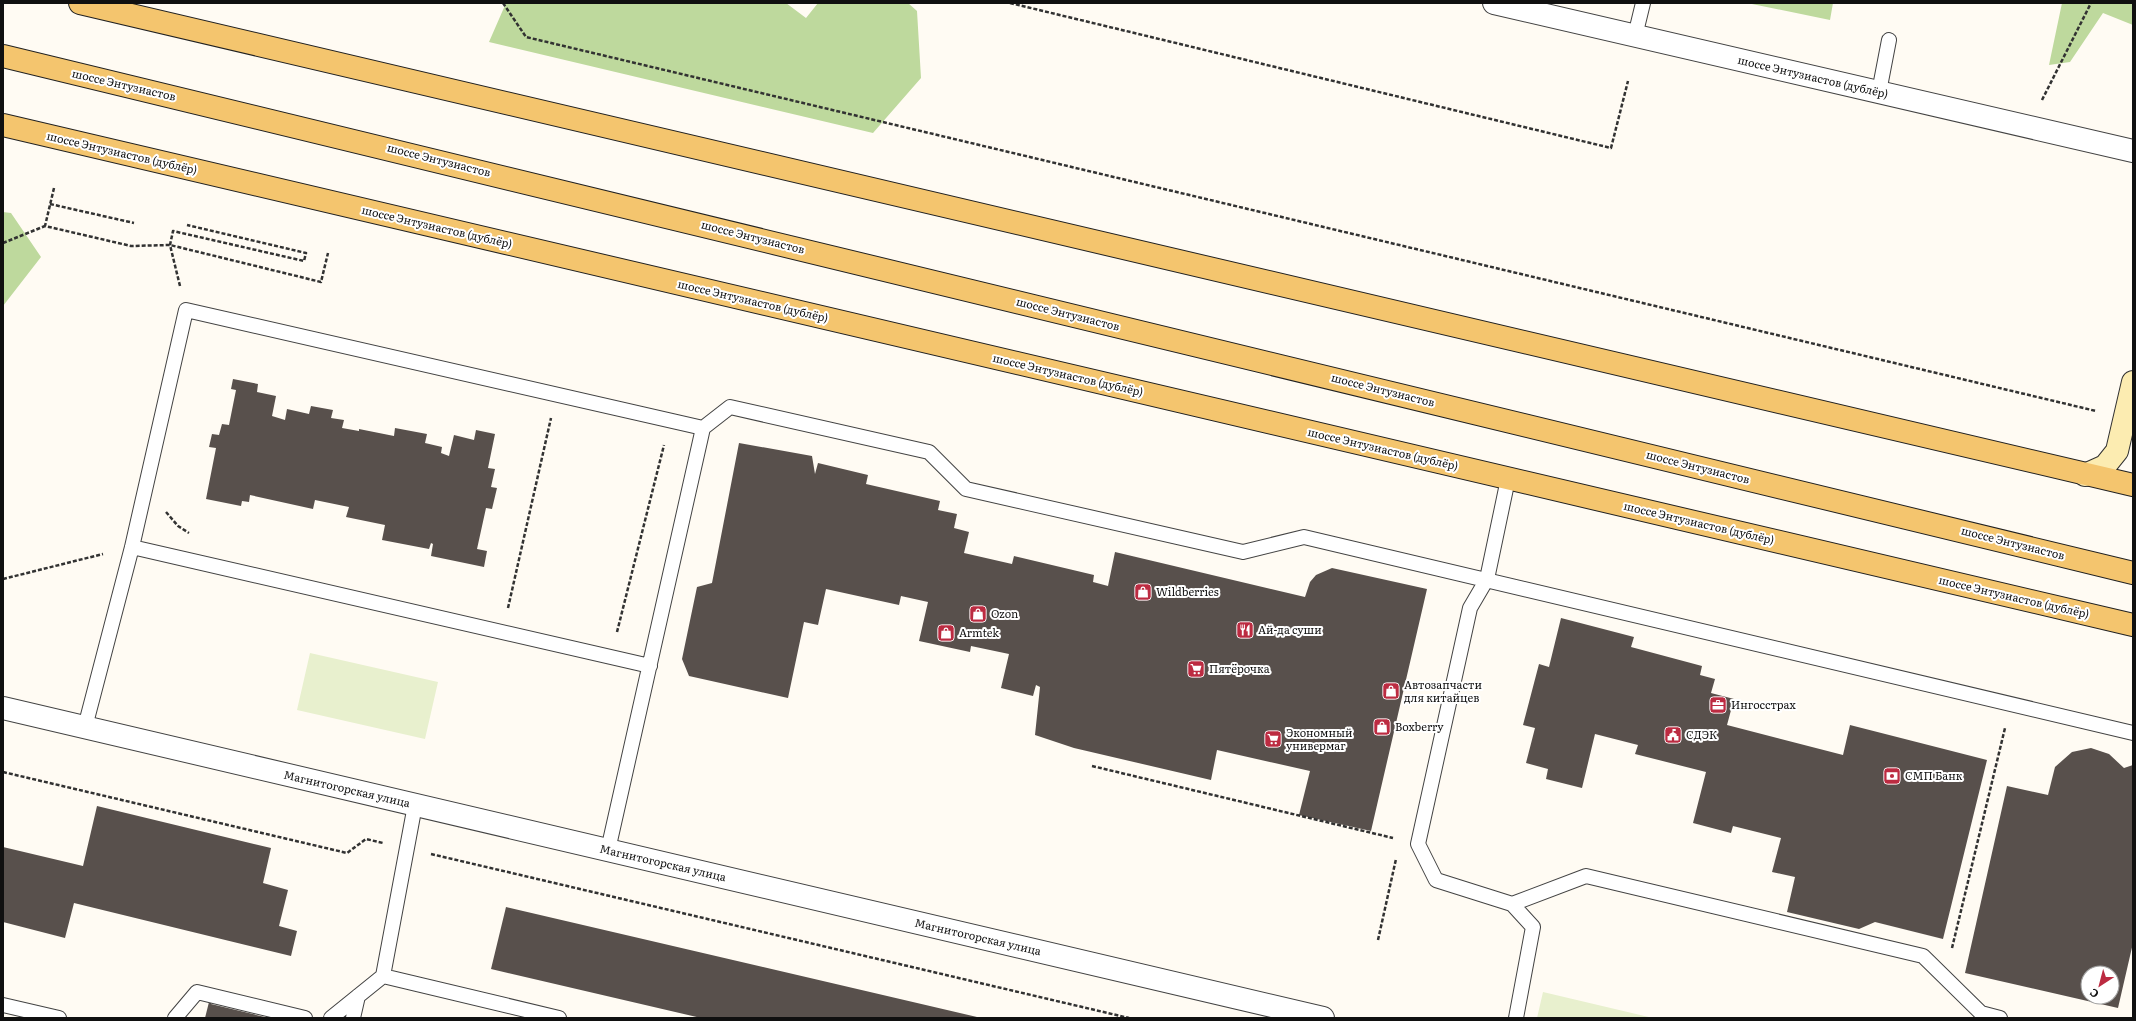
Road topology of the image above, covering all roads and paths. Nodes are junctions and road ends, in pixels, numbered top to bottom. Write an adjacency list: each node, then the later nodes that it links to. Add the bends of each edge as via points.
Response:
1 (80, 3): 30 (main road)
2 (503, 3): 26 (path, via 526,37)
3 (1010, 3): 10 (path, via 1611,148)
4 (1494, 3): 7 (street, шоссе Энтузиастов (дублёр))
5 (1643, 3): 7 (lane)
6 (2091, 3): 12 (path)
7 (1635, 36): 11 (street, шоссе Энтузиастов (дублёр))
8 (1889, 40): 11 (lane)
9 (3, 56): 36 (main road, шоссе Энтузиастов)
10 (1628, 81)
11 (1879, 92): 14 (street, шоссе Энтузиастов (дублёр))
12 (2041, 102)
13 (3, 125): 31 (main road, шоссе Энтузиастов (дублёр))
14 (2133, 151)
15 (54, 188): 16 (path)
16 (50, 204): 17 (path); 19 (path)
17 (134, 223)
18 (187, 225): 21 (path, via 306,253 304,261 173,231)
19 (45, 226): 20 (path); 21 (path, via 131,246)
20 (3, 244)
21 (170, 245): 22 (path, via 320,282); 23 (path)
22 (328, 253)
23 (186, 310): 25 (lane); 35 (lane)
24 (2133, 382): 26 (main road)
25 (556, 395): 27 (lane); 40 (path)
26 (2125, 418): 29 (main road)
27 (670, 421): 28 (lane); 43 (path)
28 (703, 428): 37 (lane, via 730,407 929,452 966,489 1243,552 1304,538); 44 (lane)
29 (2116, 451): 30 (main road, via 2105,466); 32 (main road, via 2121,470)
30 (2085, 474): 32 (main road)
31 (1508, 479): 37 (lane); 41 (main road, шоссе Энтузиастов (дублёр))
32 (2133, 485)
33 (165, 506): 34 (path, via 165,512 178,526)
34 (191, 534)
35 (132, 547): 38 (path); 42 (lane); 47 (lane)
36 (2133, 573)
37 (1487, 579): 45 (lane); 56 (lane, via 1470,608 1418,844 1436,880)
38 (3, 580)
39 (500, 606): 40 (path)
40 (508, 608): 42 (path)
41 (2133, 625)
42 (503, 632): 43 (lane)
43 (611, 657): 44 (lane)
44 (650, 666): 54 (lane)
45 (2011, 704): 48 (lane); 58 (path)
46 (3, 708): 47 (street, Магнитогорская улица)
47 (85, 727): 51 (street, Магнитогорская улица)
48 (2133, 733)
49 (1092, 766): 52 (path)
50 (3, 772): 53 (path, via 346,853 366,839)
51 (415, 805): 53 (lane); 54 (street, Магнитогорская улица)
52 (1391, 837)
53 (406, 848): 59 (lane); 69 (path)
54 (608, 850): 70 (street, Магнитогорская улица)
55 (1398, 854): 57 (path)
56 (1512, 904): 71 (lane, via 1533,927); 72 (lane, via 1586,876 1923,956 1981,1013)
57 (1378, 940)
58 (1954, 940)
59 (383, 976): 60 (lane); 62 (lane)
60 (358, 996): 66 (lane); 67 (lane)
61 (3, 1005): 63 (lane)
62 (510, 1012): 68 (lane)
63 (58, 1018)
64 (175, 1018): 65 (lane, via 197,992)
65 (305, 1018)
66 (331, 1018)
67 (353, 1018)
68 (559, 1018)
69 (1129, 1018)
70 (1323, 1018)
71 (1516, 1018)
72 (2000, 1018)

